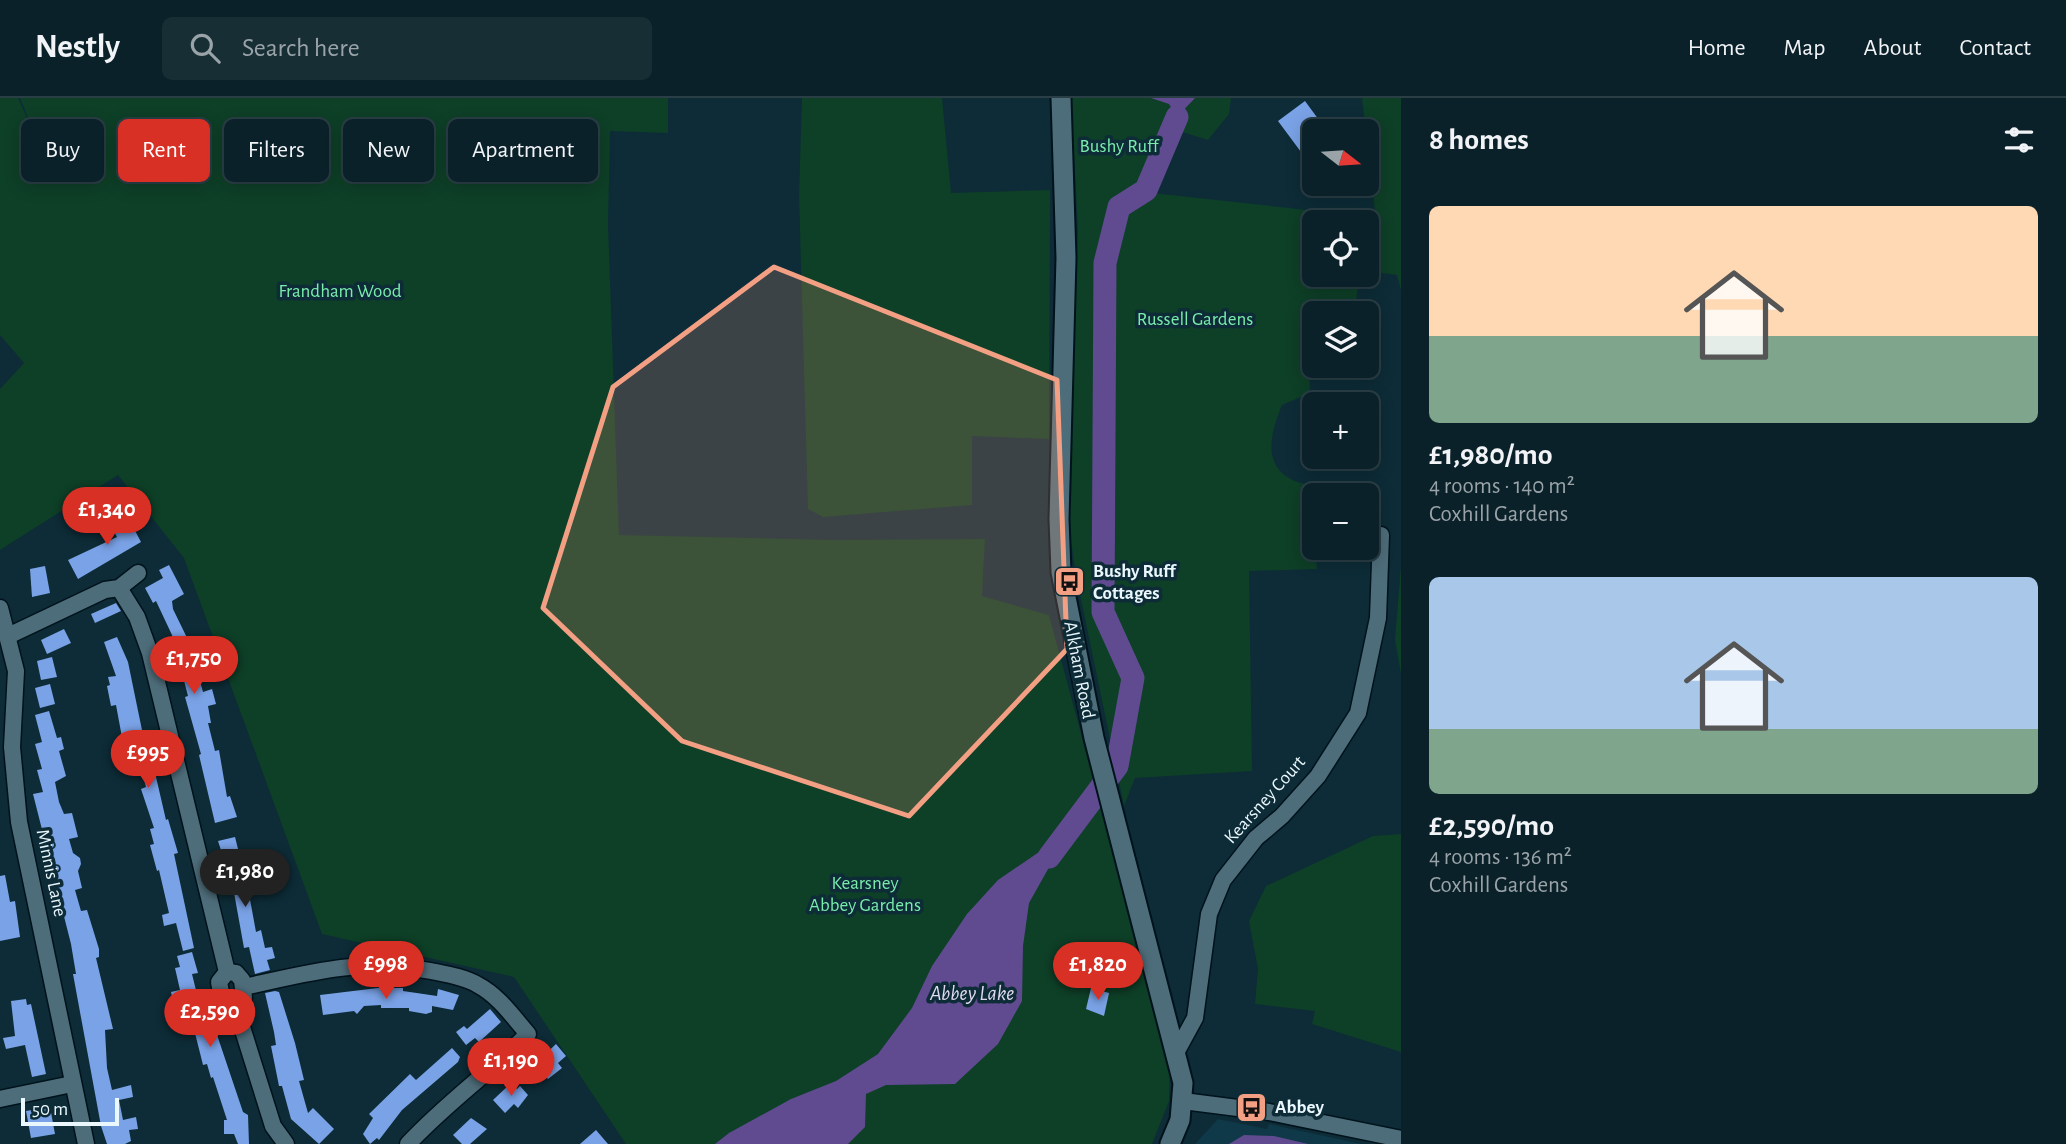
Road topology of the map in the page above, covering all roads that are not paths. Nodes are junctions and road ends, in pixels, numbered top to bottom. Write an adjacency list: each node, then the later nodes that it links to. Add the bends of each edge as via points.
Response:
1 (1060, 98): 11 (street, Alkham Road, via 1066,258 1059,532 1069,617 1113,816)
2 (1381, 535): 11 (street, Kearsney Court, via 1378,618 1358,713 1318,776 1256,838 1223,880 1209,914 1195,1018)
3 (138, 573): 4 (street)
4 (119, 588): 6 (street, via 105,590); 8 (street, via 137,617 150,653)
5 (0, 608): 6 (street, Minnis Lane)
6 (8, 636): 7 (street, Minnis Lane, via 16,671)
7 (7, 705): 12 (street, Minnis Lane, via 19,822)
8 (227, 972): 9 (street, via 236,974); 10 (street, via 219,982 220,995 229,1008)
9 (244, 988): 10 (street, via 244,998); 18 (street, via 342,965 402,966 478,984 501,1002 528,1034)
10 (236, 1008): 17 (street, via 273,1126)
11 (1177, 1051): 14 (street, Alkham Road)
12 (72, 1084): 13 (street); 16 (street, Minnis Lane)
13 (0, 1099)
14 (1183, 1101): 15 (street, via 1269,1111); 19 (street, Alkham Road)
15 (1401, 1139)
16 (86, 1144)
17 (286, 1144)
18 (408, 1144)
19 (1170, 1144)

